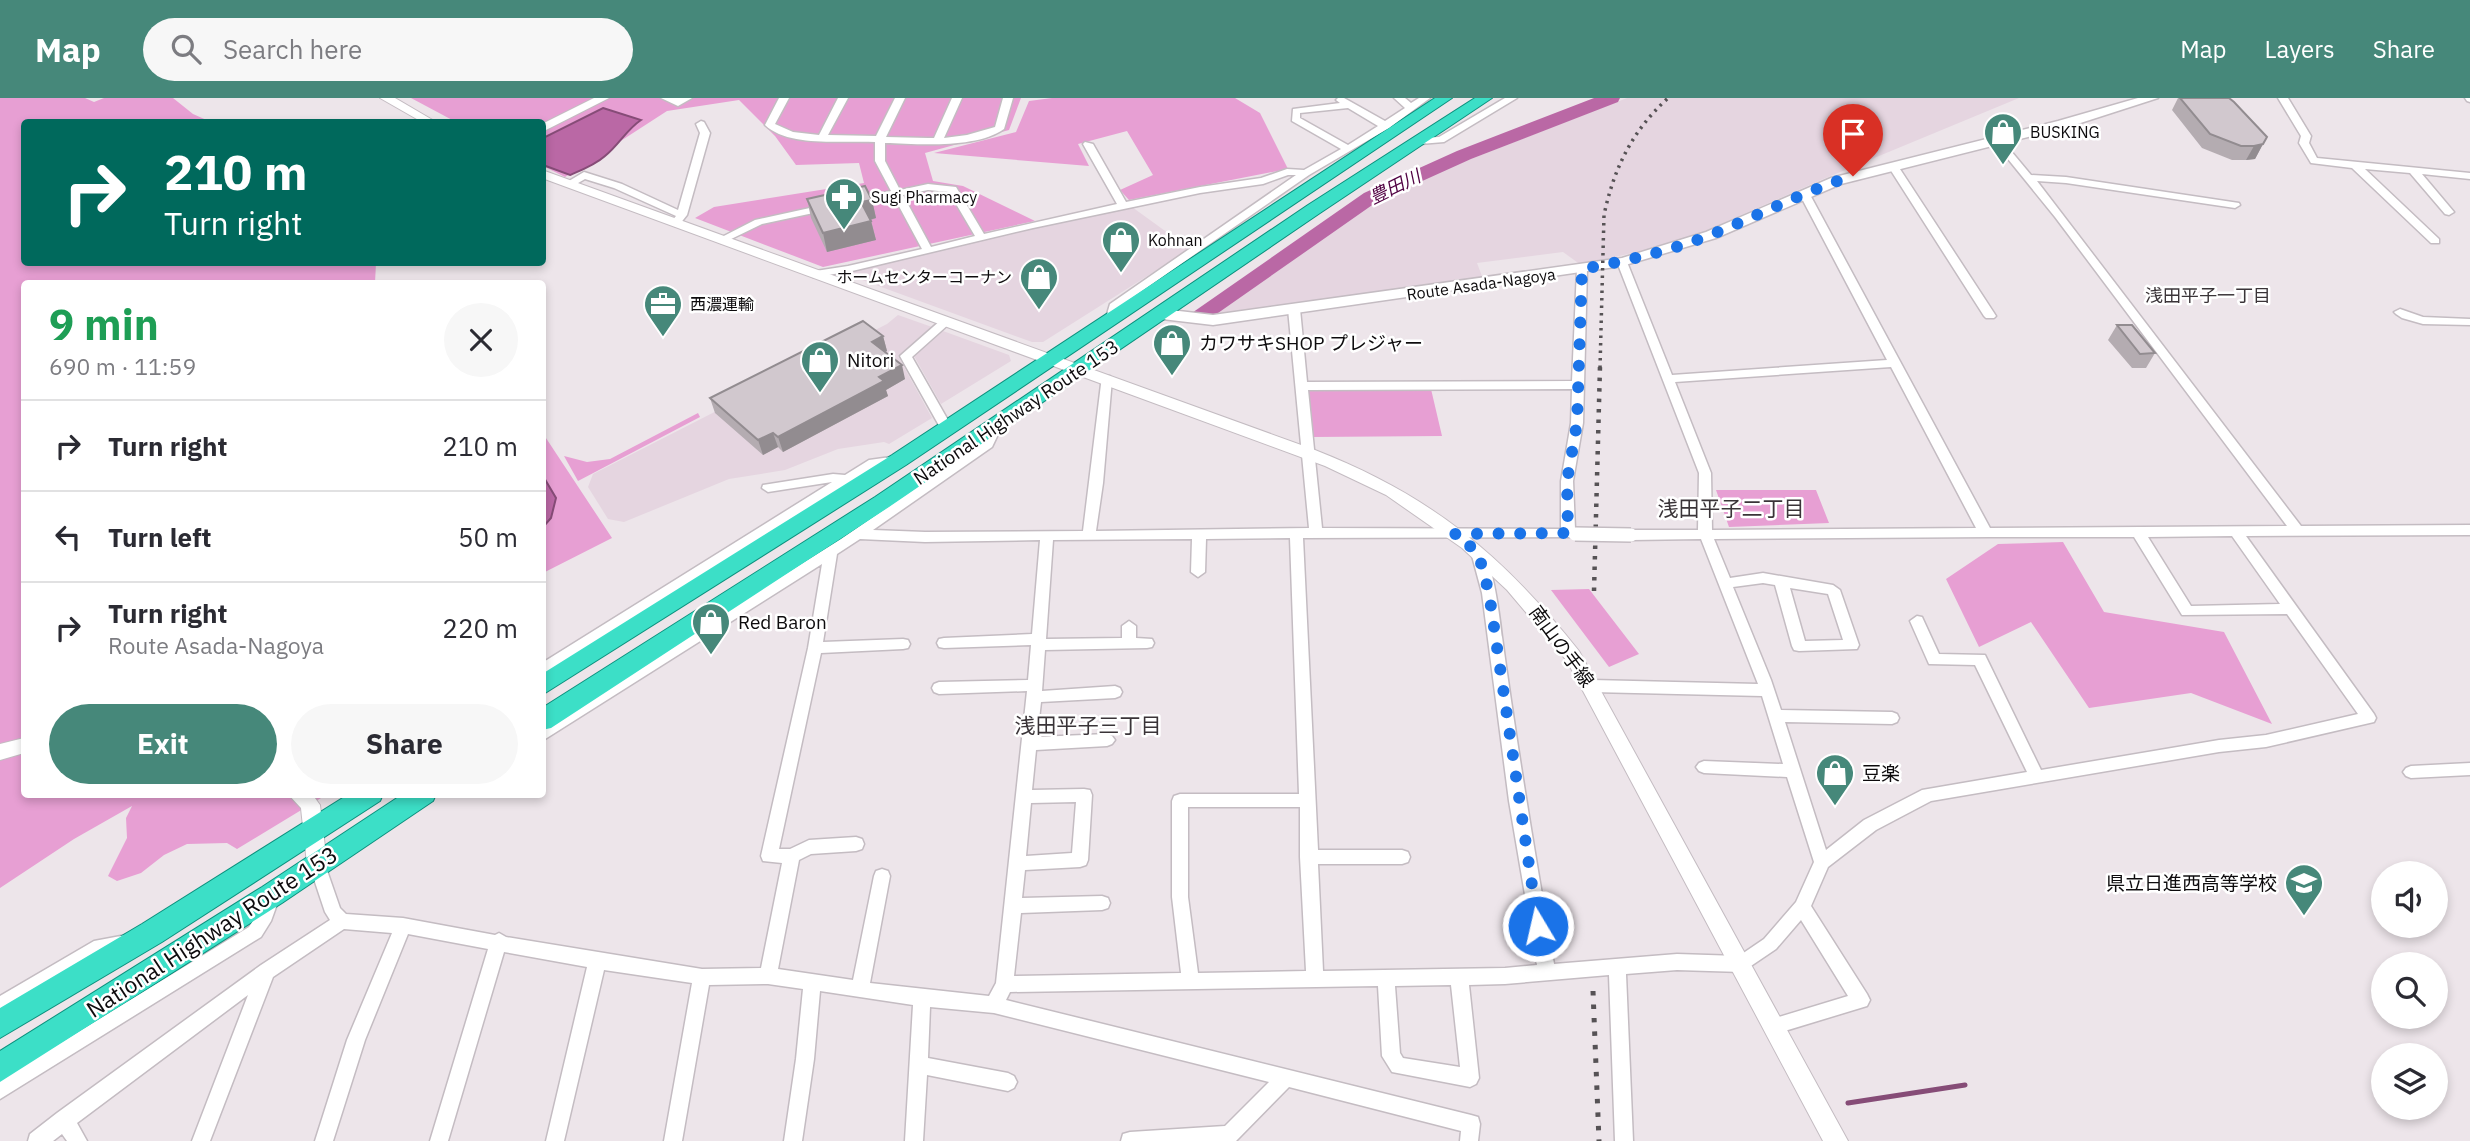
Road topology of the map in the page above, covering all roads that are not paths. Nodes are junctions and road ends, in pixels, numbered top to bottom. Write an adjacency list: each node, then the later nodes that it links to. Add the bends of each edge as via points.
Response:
1 (386, 98): 20 (street)
2 (604, 98): 23 (street)
3 (666, 98): 4 (street, via 678,103)
4 (687, 98)
5 (785, 98): 24 (street, via 770,125 785,133)
6 (842, 98): 24 (street)
7 (900, 98): 25 (street)
8 (957, 98): 26 (street)
9 (1008, 98): 26 (street, via 999,129)
10 (1337, 98): 18 (street)
11 (1399, 98): 19 (street)
12 (1445, 98): 17 (highway, National Highway Route 153)
13 (1485, 98): 27 (highway, National Highway Route 153)
14 (2152, 98): 28 (main road, Route Asada-Nagoya)
15 (2283, 98): 33 (street, via 2306,136 2304,143 2312,160)
16 (1508, 99): 27 (street, via 1441,140)
17 (1428, 103): 19 (street); 30 (highway, National Highway Route 153)
18 (1350, 105): 22 (street); 31 (street, via 1296,111 1295,119)
19 (1408, 110): 22 (street)
20 (424, 119)
21 (701, 124): 49 (street, via 705,133)
22 (1385, 126): 30 (street)
23 (546, 127)
24 (822, 138): 25 (street)
25 (880, 139): 26 (street); 40 (street, via 880,161)
26 (938, 140)
27 (1420, 141): 32 (highway, National Highway Route 153)
28 (1998, 141): 34 (main road, Route Asada-Nagoya); 39 (street)
29 (1088, 144): 47 (street)
30 (1366, 147): 31 (street); 32 (highway); 43 (highway, National Highway Route 153)
31 (1348, 149): 36 (street)
32 (1390, 161): 59 (highway, National Highway Route 153)
33 (2355, 165): 35 (street); 52 (street)
34 (1893, 166): 41 (main road, Route Asada-Nagoya); 60 (street)
35 (2413, 170): 38 (street); 48 (street)
36 (1306, 173): 42 (street); 47 (street, via 1287,172 1263,181)
37 (546, 176): 49 (street, 南山の手線)
38 (2470, 177)
39 (2029, 178): 45 (street); 77 (street)
40 (896, 193): 44 (street); 50 (street, via 952,188); 53 (street)
41 (1804, 193): 54 (main road, Route Asada-Nagoya, via 1712,234); 65 (street)
42 (1265, 202): 43 (street); 62 (street, via 1114,306)
43 (1290, 202): 62 (highway, National Highway Route 153)
44 (846, 203)
45 (2235, 205)
46 (834, 206): 51 (street, via 759,222)
47 (1123, 206): 50 (street)
48 (2449, 212)
49 (678, 219): 51 (street, 南山の手線)
50 (981, 238): 53 (street)
51 (721, 240): 56 (street, 南山の手線)
52 (2435, 240)
53 (928, 251): 56 (street)
54 (1622, 262): 55 (main road, Route Asada-Nagoya); 68 (street)
55 (1582, 269): 57 (main road, Route Asada-Nagoya); 69 (street)
56 (813, 274): 61 (street, 南山の手線)
57 (1293, 309): 59 (main road, Route Asada-Nagoya, via 1213,320); 70 (street)
58 (2400, 312): 63 (street, via 2415,320)
59 (1162, 314): 66 (highway, National Highway Route 153)
60 (1990, 316)
61 (945, 321): 64 (street, 南山の手線); 72 (street, via 906,356)
62 (1111, 321): 64 (highway, National Highway Route 153)
63 (2470, 322)
64 (1052, 360): 66 (street, 南山の手線); 72 (highway, National Highway Route 153)
65 (1896, 363): 68 (street); 89 (street)
66 (1081, 369): 67 (street, 南山の手線); 71 (highway, National Highway Route 153)
67 (1106, 379): 73 (street, 南山の手線); 90 (street)
68 (1668, 379): 85 (street, via 1705,473)
69 (1578, 385): 70 (street); 84 (street, via 1567,481)
70 (1302, 386): 73 (street)
71 (996, 426): 86 (street, via 988,444); 97 (highway, National Highway Route 153)
72 (947, 429): 74 (highway, National Highway Route 153)
73 (1309, 454): 83 (street); 88 (street, 南山の手線, via 1392,491)
74 (899, 460): 75 (street, via 873,463); 80 (highway, National Highway Route 153)
75 (847, 479): 76 (street); 80 (street)
76 (768, 488)
77 (2296, 529): 78 (street); 79 (street)
78 (2470, 530)
79 (2235, 531): 81 (street); 99 (street)
80 (771, 532): 98 (highway, National Highway Route 153)
81 (2138, 532): 89 (street); 99 (street, via 2187,611)
82 (1296, 533): 83 (street); 87 (street); 133 (street)
83 (1316, 533): 88 (street)
84 (1572, 533): 85 (street, bridge); 88 (street)
85 (1705, 533): 89 (street); 96 (street)
86 (857, 534): 91 (street); 92 (street)
87 (1199, 534): 90 (street); 94 (street)
88 (1454, 534): 93 (street, 南山の手線)
89 (1986, 534)
90 (1089, 536): 91 (street)
91 (1047, 537): 103 (street)
92 (831, 550): 100 (street); 108 (street)
93 (1478, 552): 111 (street, 南山の手線, via 1541,613); 155 (street, via 1489,593 1517,801)
94 (1198, 572)
95 (1781, 581): 95 (street, via 1800,646 1852,645 1833,590); 96 (street, via 1763,578)
96 (1726, 583): 113 (street)
97 (737, 595): 100 (street); 117 (highway, National Highway Route 153)
98 (670, 597): 109 (street); 110 (highway, National Highway Route 153)
99 (2289, 609): 128 (street, via 2369,718 2266,741)
100 (721, 619): 119 (street)
101 (1917, 621): 128 (street, via 1934,660 1980,659)
102 (1129, 626): 105 (street)
103 (1038, 642): 104 (street); 105 (street); 114 (street)
104 (944, 643)
105 (1129, 643): 106 (street)
106 (1147, 643)
107 (903, 644): 108 (street)
108 (815, 648): 136 (street, via 769,856)
109 (546, 668)
110 (546, 683)
111 (1592, 686): 113 (street); 152 (street, 南山の手線)
112 (939, 688): 114 (street)
113 (1767, 690): 116 (street)
114 (1034, 691): 115 (street, via 1097,687); 121 (street)
115 (1115, 692)
116 (1775, 716): 118 (street); 126 (street)
117 (546, 718)
118 (1892, 718)
119 (546, 733)
120 (1107, 740): 121 (street)
121 (1029, 744): 129 (street)
122 (21, 747): 123 (street)
123 (0, 752)
124 (1703, 767): 126 (street)
125 (2470, 769): 127 (street)
126 (1793, 771): 139 (street)
127 (2411, 772)
128 (2037, 777): 139 (street, via 1928,795 1870,825)
129 (1023, 797): 141 (street); 141 (street, via 1084,795 1080,860)
130 (302, 798): 134 (street, via 310,805)
131 (365, 798): 134 (highway, National Highway Route 153)
132 (418, 798): 140 (highway, National Highway Route 153)
133 (1305, 800): 137 (street); 160 (street, via 1180,801 1180,897)
134 (312, 832): 140 (street); 149 (highway, National Highway Route 153)
135 (856, 844): 136 (street, via 809,847)
136 (792, 856): 156 (street)
137 (1308, 857): 138 (street); 161 (street)
138 (1402, 857)
139 (1822, 862): 146 (street)
140 (317, 864): 143 (highway, National Highway Route 153); 147 (street, via 333,912)
141 (1016, 864): 145 (street)
142 (881, 876): 164 (street)
143 (272, 895): 171 (highway, National Highway Route 153); 174 (street, via 255,932)
144 (1102, 903): 145 (street)
145 (1012, 906): 163 (street)
146 (1802, 907): 152 (street, via 1770,944); 169 (street, via 1861,1000)
147 (342, 921): 148 (street); 154 (street)
148 (403, 926): 150 (street); 179 (street, via 356,1040)
149 (138, 942): 166 (street, via 100,946); 168 (highway, National Highway Route 153)
150 (499, 942): 151 (street); 180 (street)
151 (597, 961): 157 (street); 181 (street)
152 (1742, 964): 153 (street, via 1676,962); 169 (street, 南山の手線)
153 (1617, 969): 155 (street); 187 (street)
154 (267, 971): 175 (street); 178 (street)
155 (1547, 971): 158 (street)
156 (768, 976): 157 (street); 162 (street)
157 (702, 977): 182 (street)
158 (1459, 977): 159 (street); 159 (street, via 1470,1078 1398,1066 1391,1056)
159 (1386, 979): 161 (street)
160 (1190, 980): 161 (street); 163 (street)
161 (1315, 980)
162 (812, 982): 164 (street); 183 (street)
163 (1005, 984): 167 (street)
164 (860, 989): 165 (street)
165 (922, 999): 167 (street); 170 (street)
166 (0, 1005)
167 (995, 1005): 172 (street)
168 (0, 1024)
169 (1775, 1026): 188 (street, 南山の手線)
170 (918, 1065): 173 (street); 184 (street)
171 (0, 1068)
172 (1286, 1078): 185 (street, via 1229,1135); 186 (street, via 1471,1124)
173 (1008, 1082)
174 (0, 1090)
175 (64, 1120): 176 (street); 177 (street)
176 (37, 1141)
177 (78, 1141)
178 (201, 1141)
179 (324, 1141)
180 (439, 1141)
181 (555, 1141)
182 (673, 1141)
183 (793, 1141)
184 (914, 1141)
185 (1130, 1141)
186 (1469, 1141)
187 (1623, 1141)
188 (1836, 1141)

